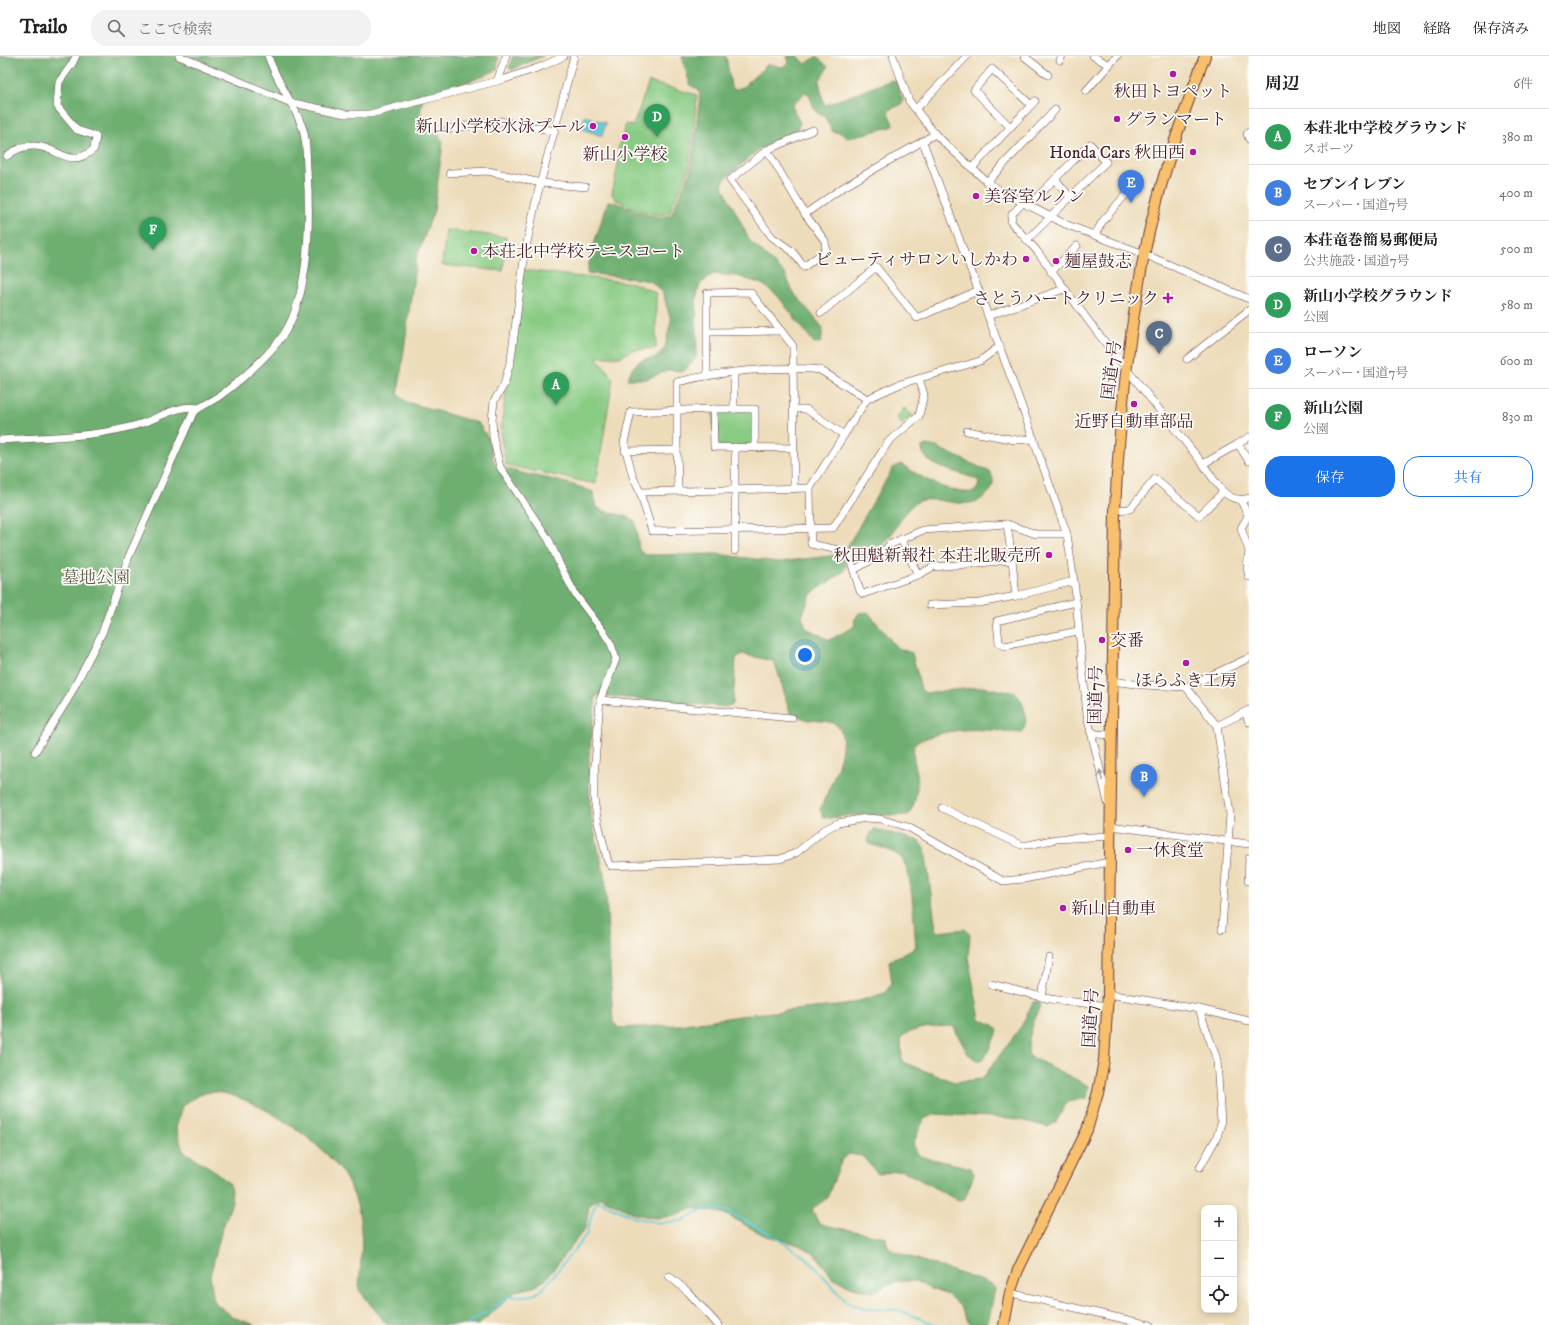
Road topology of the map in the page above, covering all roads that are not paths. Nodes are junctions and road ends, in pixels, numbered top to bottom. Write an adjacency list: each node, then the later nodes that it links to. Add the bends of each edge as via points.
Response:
1 (76, 56): 29 (street, via 59,82 57,106 77,130 96,136 94,149 88,154 65,158 42,147 23,147)
2 (179, 56): 17 (street)
3 (268, 56): 17 (street)
4 (506, 56): 15 (street)
5 (564, 56): 15 (street, via 543,66)
6 (574, 56): 23 (street)
7 (893, 56): 18 (street, via 909,101)
8 (967, 56): 18 (street)
9 (1024, 56): 14 (street)
10 (1093, 56): 13 (street)
11 (1117, 56): 13 (street)
12 (1204, 56): 44 (highway, 国道7号, via 1183,111)
13 (1109, 65): 16 (street)
14 (1048, 75)
15 (497, 81): 17 (street, via 370,114 345,114)
16 (1086, 91)
17 (289, 102): 62 (street, via 302,125 309,199 304,270 295,311 288,328 264,357 220,396)
18 (916, 109): 25 (street)
19 (1055, 110): 33 (street)
20 (1010, 127): 20 (street, via 1033,103 992,69 974,90); 30 (street)
21 (448, 129): 23 (street, via 500,121)
22 (813, 130): 28 (street)
23 (555, 131): 34 (street)
24 (1249, 132): 26 (street)
25 (935, 134): 27 (street); 30 (street)
26 (1249, 139)
27 (923, 142): 39 (street, via 842,188); 47 (street)
28 (767, 150): 39 (street); 39 (street, via 730,180 772,237 792,251 804,267 826,250 825,241)
29 (7, 156)
30 (972, 168): 33 (street)
31 (450, 173): 34 (street, via 488,171)
32 (1054, 179): 37 (street); 37 (street, via 1090,144 1106,162); 38 (street)
33 (987, 182): 38 (street)
34 (541, 183): 35 (street); 108 (street, via 525,252 511,359 504,385 494,401 493,436 500,467 549,540 576,594 611,644 616,659)
35 (585, 187)
36 (1128, 192): 41 (street, via 1102,222)
37 (1070, 197): 40 (street)
38 (1026, 204): 40 (street); 42 (street, via 1012,214 1011,222)
39 (805, 214)
40 (1050, 217): 41 (street); 42 (street)
41 (1095, 235): 44 (street)
42 (1026, 240): 45 (street)
43 (1077, 246): 45 (street)
44 (1144, 254): 48 (street); 57 (highway, 国道7号)
45 (1052, 272): 46 (street)
46 (1064, 289): 51 (street); 57 (street)
47 (979, 290): 50 (street, via 917,318 876,267); 51 (street)
48 (1249, 300)
49 (1249, 310): 55 (street)
50 (821, 313)
51 (988, 316): 54 (street)
52 (781, 331): 53 (street); 53 (street, via 750,292 707,292); 56 (street, via 792,346)
53 (708, 332): 59 (street)
54 (1000, 346): 60 (street, via 980,361); 70 (street)
55 (1187, 359)
56 (793, 369): 58 (street); 61 (street, via 820,370); 65 (street)
57 (1127, 369): 79 (street); 88 (highway, 国道7号)
58 (734, 372): 59 (street); 64 (street)
59 (707, 376): 66 (street, via 677,382)
60 (919, 379): 61 (street, via 900,384); 92 (street, via 924,394 919,416 889,441 833,528)
61 (867, 399): 68 (street)
62 (198, 408): 71 (street, via 180,408 142,423 118,429 86,434); 115 (street, via 181,436 129,556 102,633 68,699)
63 (713, 409): 64 (street); 66 (street); 73 (street, via 714,447)
64 (734, 409): 74 (street, via 755,409)
65 (793, 409): 68 (street, via 806,409); 75 (street)
66 (676, 410): 76 (street); 77 (street, via 631,412 625,434)
67 (967, 431): 70 (street, via 1016,440)
68 (844, 435): 80 (street)
69 (1249, 437): 72 (street)
70 (1034, 439): 93 (street)
71 (0, 440)
72 (1238, 444): 78 (street); 79 (street)
73 (735, 447): 74 (street); 81 (street)
74 (755, 447): 75 (street)
75 (793, 448): 82 (street)
76 (676, 450): 77 (street); 83 (street)
77 (625, 451): 84 (street)
78 (1249, 461)
79 (1204, 464): 85 (street)
80 (810, 488): 82 (street); 92 (street)
81 (736, 489): 82 (street); 83 (street); 91 (street)
82 (794, 489)
83 (678, 490): 84 (street)
84 (640, 492): 91 (street, via 652,531)
85 (1223, 492): 87 (street, via 1232,499); 88 (street, via 1199,516 1155,479 1130,509)
86 (1249, 498): 87 (street)
87 (1241, 500): 89 (street)
88 (1115, 510): 106 (highway, 国道7号)
89 (1249, 517): 99 (street, via 1241,528 1249,551)
90 (1007, 524): 93 (street, via 1036,534); 94 (street, via 923,530); 96 (street)
91 (735, 528): 92 (street); 95 (street)
92 (811, 528): 97 (street, via 811,544 848,552)
93 (1067, 534): 100 (street)
94 (902, 539): 97 (street); 98 (street)
95 (735, 551)
96 (1012, 560): 98 (street, via 933,567); 101 (street)
97 (854, 570): 98 (street, via 863,594)
98 (918, 575)
99 (1249, 577)
100 (1074, 581): 101 (street); 102 (street)
101 (1016, 596): 103 (street, via 979,603)
102 (1076, 602): 104 (street); 104 (street, via 998,621 999,643 1005,646)
103 (930, 605)
104 (1078, 632): 113 (street)
105 (1249, 658): 107 (street)
106 (1111, 681): 107 (street); 114 (highway, 国道7号)
107 (1186, 687): 112 (street)
108 (600, 700): 110 (street); 122 (street, via 594,800 602,842 611,866 780,859 796,853 824,830 838,823 866,818 908,827 1003,881)
109 (1247, 711): 111 (street); 112 (street)
110 (792, 718)
111 (1249, 722)
112 (1217, 726): 119 (street, via 1230,815)
113 (1090, 731): 114 (street); 117 (street, one-way to 113)
114 (1111, 735): 117 (highway, 国道7号)
115 (35, 752)
116 (942, 808): 118 (street, via 1021,845)
117 (1110, 813): 118 (highway, 国道7号)
118 (1110, 831): 119 (street); 122 (highway, 国道7号)
119 (1229, 841): 120 (street); 124 (street)
120 (1249, 844)
121 (1249, 858): 123 (street)
122 (1110, 862): 127 (highway, 国道7号)
123 (1248, 881)
124 (1222, 929)
125 (1048, 957): 128 (street)
126 (991, 984): 128 (street)
127 (1108, 994): 129 (highway, 国道7号); 130 (street)
128 (1042, 997): 129 (street)
129 (1108, 1006): 134 (highway, 国道7号, via 1104,1060 1087,1130 1018,1270)
130 (1199, 1009): 131 (street); 132 (street, via 1217,1060 1221,1123 1217,1137)
131 (1249, 1021)
132 (1200, 1167)
133 (669, 1276): 135 (street, via 688,1292)
134 (1010, 1293): 136 (highway, 国道7号); 137 (street)
135 (718, 1325)
136 (1004, 1325)
137 (1150, 1325)

